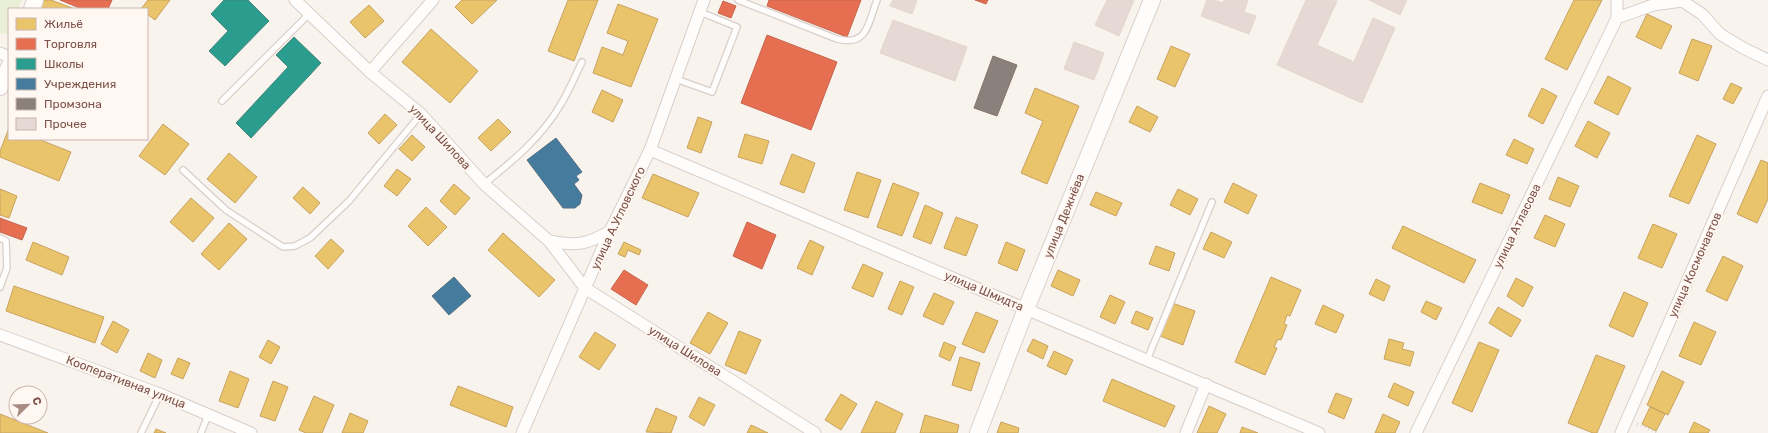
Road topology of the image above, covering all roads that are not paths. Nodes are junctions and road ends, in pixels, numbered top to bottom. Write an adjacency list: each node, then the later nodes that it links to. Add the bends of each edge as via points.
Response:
1 (295, 0): 10 (street, улица Шилова)
2 (433, 0): 15 (street)
3 (704, 0): 9 (street, улица А.Угловского)
4 (738, 0): 5 (lane, via 848,42 857,40 864,34)
5 (876, 0)
6 (1152, 0): 30 (main road, улица Дежнёва)
7 (1617, 0): 11 (street)
8 (1682, 0): 11 (street, via 1653,5); 12 (street, via 1702,14 1720,34)
9 (700, 12): 16 (street, улица А.Угловского); 16 (lane, via 737,27 712,92)
10 (309, 14): 15 (street, улица Шилова); 19 (lane)
11 (1617, 18): 44 (street, улица Атласова)
12 (1768, 60)
13 (582, 62): 23 (lane, via 561,105 543,130 522,153)
14 (8, 69): 17 (main road)
15 (370, 72): 20 (street, улица Шилова)
16 (676, 79): 21 (street, улица А.Угловского)
17 (0, 87)
18 (1768, 96): 45 (street, улица Космонавтов)
19 (222, 102)
20 (421, 114): 22 (lane, via 349,201 310,238 295,246 282,247 232,214); 23 (street, улица Шилова)
21 (650, 150): 25 (street, улица А.Угловского); 30 (street, улица Шмидта)
22 (183, 170)
23 (484, 184): 27 (street, улица Шилова)
24 (1212, 202): 32 (lane)
25 (610, 231): 27 (street, via 588,243 566,244); 29 (street, улица А.Угловского)
26 (0, 238): 28 (lane, via 6,241 7,268)
27 (549, 241): 29 (street, улица Шилова)
28 (0, 287)
29 (585, 288): 39 (street, улица А.Угловского); 40 (street, улица Шилова)
30 (1026, 309): 32 (street, улица Шмидта); 41 (main road, улица Дежнёва)
31 (0, 334): 34 (street, Кооперативная улица)
32 (1147, 360): 33 (street, улица Шмидта)
33 (1206, 384): 42 (street); 43 (street, улица Шмидта)
34 (160, 394): 35 (street, Кооперативная улица); 36 (lane)
35 (208, 415): 37 (lane); 38 (street, Кооперативная улица)
36 (141, 433)
37 (201, 433)
38 (251, 433)
39 (522, 433)
40 (815, 433)
41 (978, 433)
42 (1186, 433)
43 (1318, 433)
44 (1416, 433)
45 (1621, 433)

